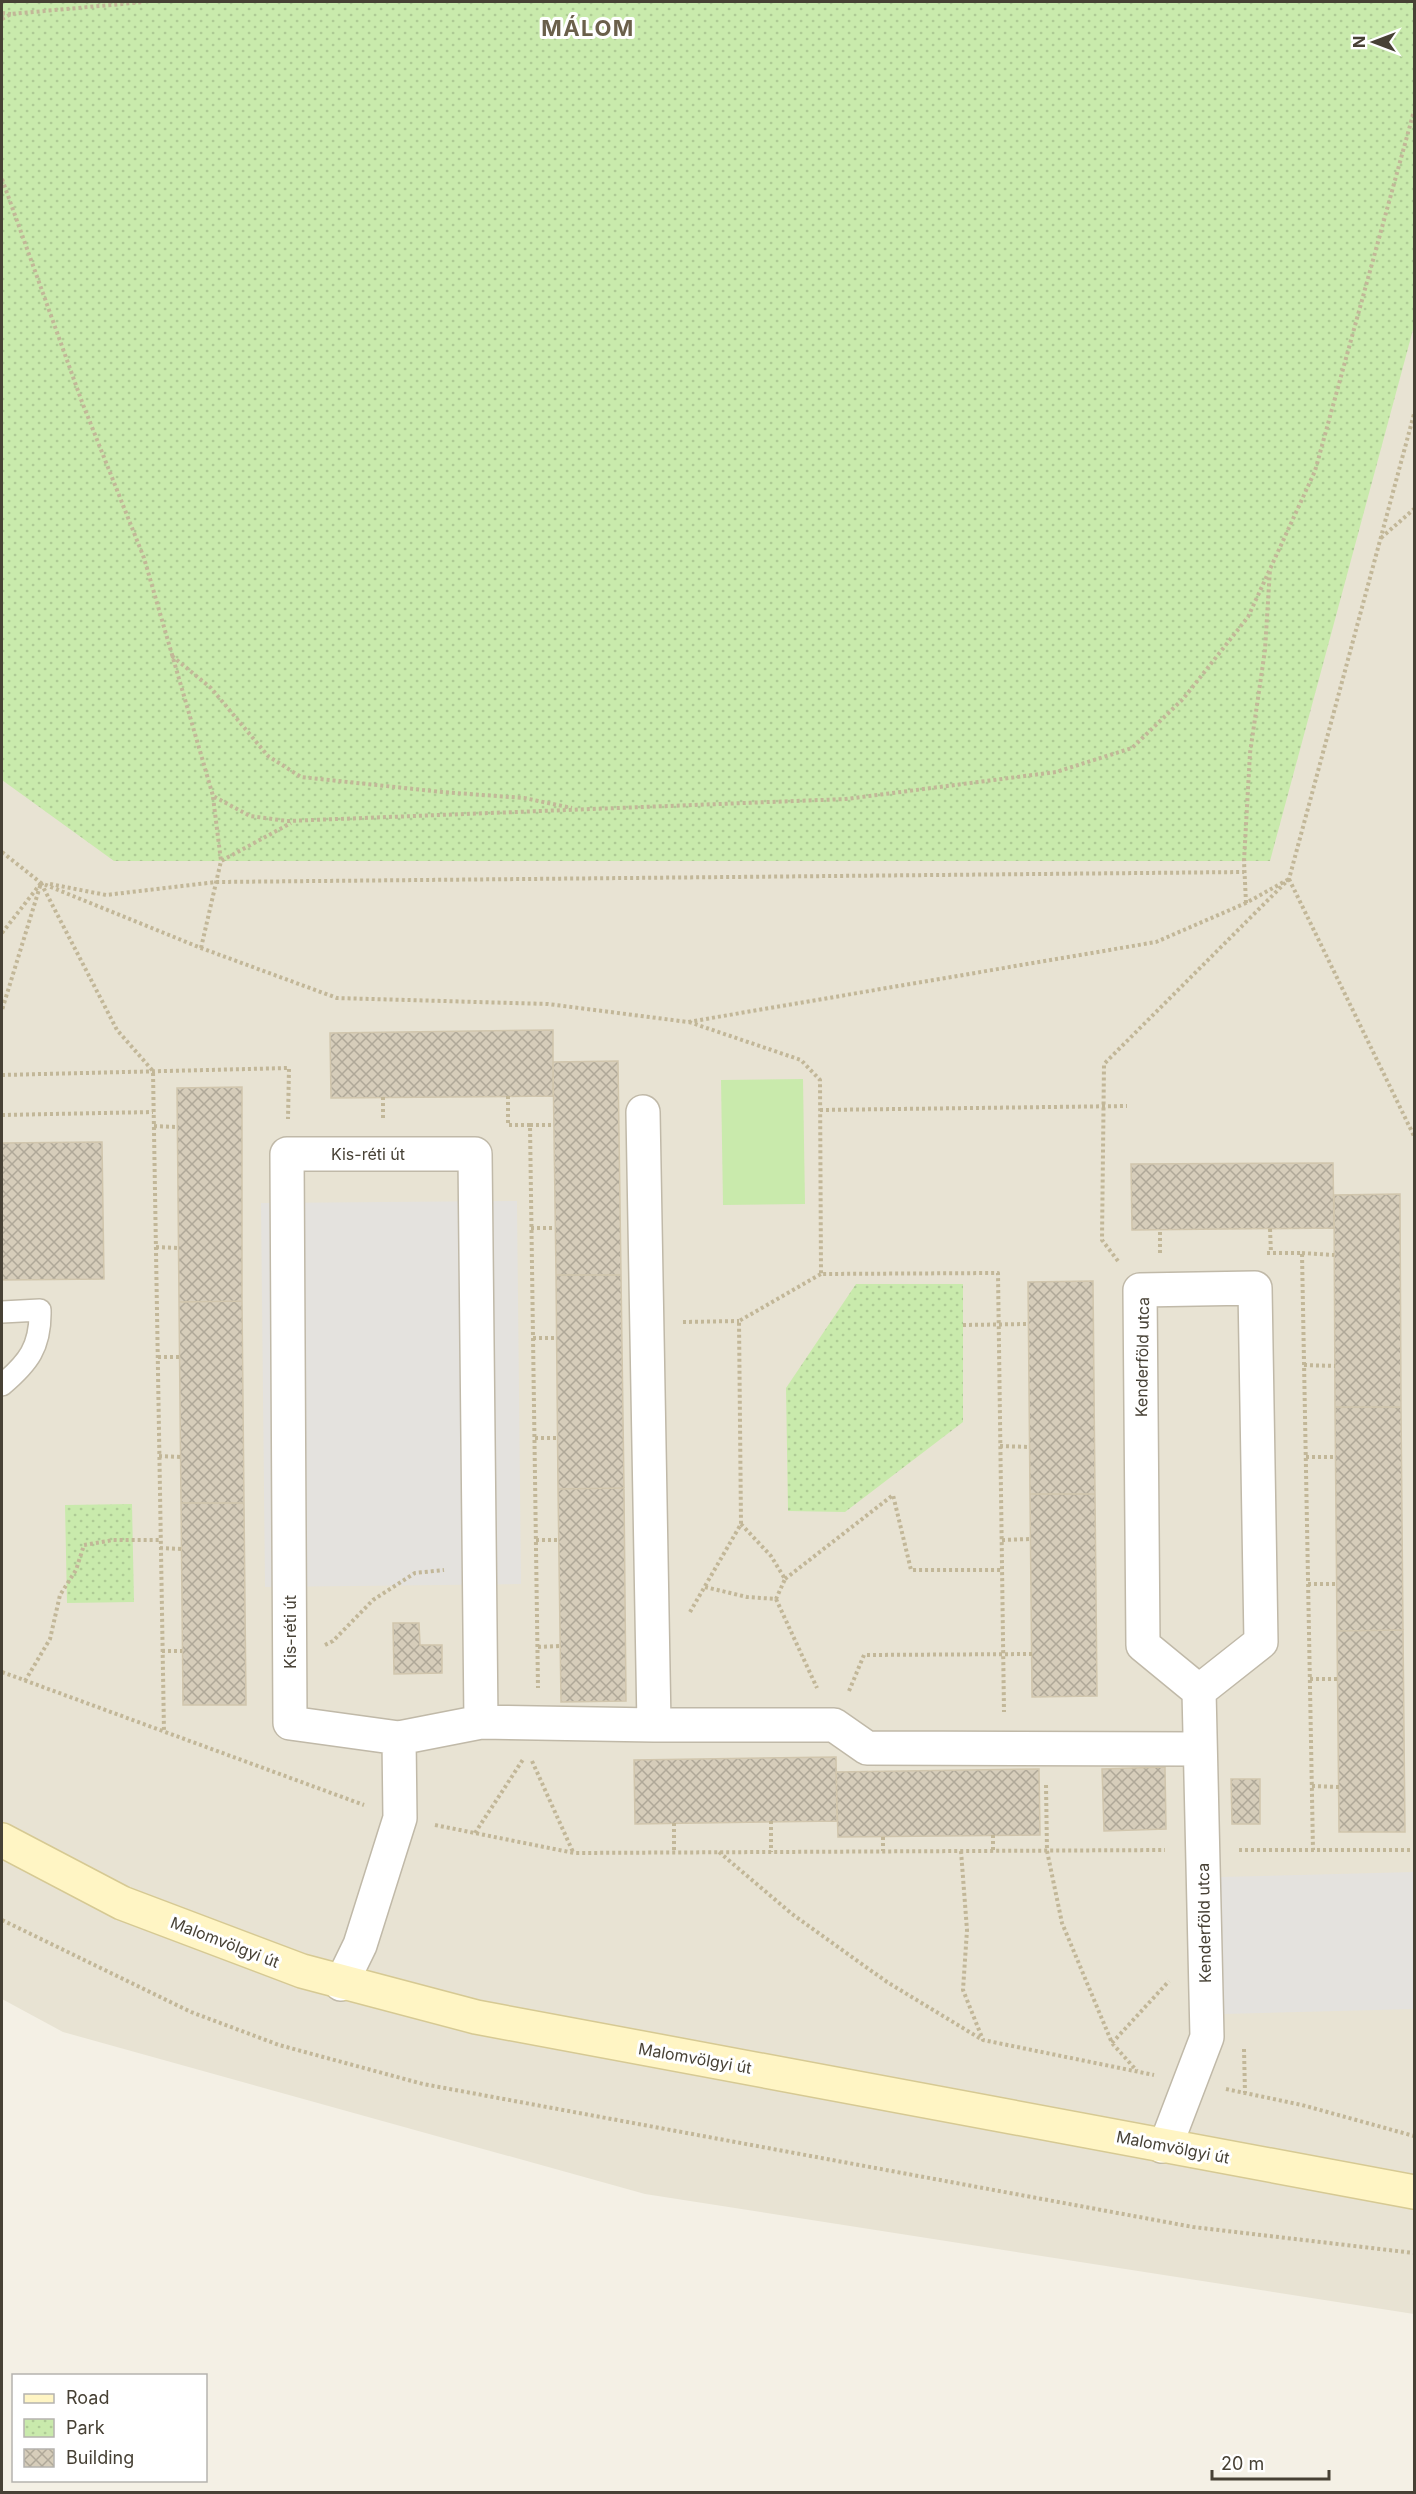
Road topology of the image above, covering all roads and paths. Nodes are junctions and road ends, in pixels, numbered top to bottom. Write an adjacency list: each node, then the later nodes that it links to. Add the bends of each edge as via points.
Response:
1 (144, 2): 3 (path)
2 (2, 13): 3 (path)
3 (12, 14): 4 (path)
4 (2, 19)
5 (1414, 111): 10 (path, via 1315,471)
6 (2, 179): 11 (path, via 82,402 144,558)
7 (1414, 414): 9 (path)
8 (1414, 509): 9 (path)
9 (1381, 539): 18 (path)
10 (1270, 566): 13 (path, via 1248,617 1183,699 1132,748 1056,772 846,799); 17 (path, via 1265,650 1250,753)
11 (172, 655): 12 (path); 13 (path, via 211,688 268,756 301,777 524,798)
12 (213, 796): 14 (path, via 250,816); 16 (path)
13 (579, 809): 14 (path)
14 (294, 821): 16 (path)
15 (2, 852): 20 (path)
16 (221, 861): 19 (path)
17 (1244, 872): 19 (path); 21 (path)
18 (1289, 879): 21 (path); 30 (path, via 1104,1064); 41 (path)
19 (216, 882): 20 (path, via 106,895); 23 (path)
20 (41, 883): 22 (path); 23 (path); 24 (path); 26 (path, via 117,1030)
21 (1246, 903): 25 (path, via 1156,942)
22 (2, 933)
23 (201, 948): 25 (path, via 337,998 548,1004)
24 (2, 1010)
25 (688, 1022): 32 (path, via 801,1060 820,1080)
26 (153, 1071): 27 (path); 33 (path); 42 (path, via 289,1068)
27 (2, 1075)
28 (508, 1096): 37 (path, via 508,1125)
29 (383, 1097): 36 (path)
30 (1104, 1106): 31 (path); 32 (path); 54 (path, via 1102,1240)
31 (1127, 1106)
32 (820, 1110): 53 (path)
33 (153, 1112): 35 (path); 39 (path)
34 (643, 1112): 57 (street)
35 (2, 1115)
36 (383, 1121)
37 (530, 1125): 38 (path); 43 (path)
38 (554, 1125)
39 (154, 1126): 40 (path); 47 (path)
40 (177, 1127)
41 (1414, 1136)
42 (287, 1155): 84 (street, Kis-réti út, via 475,1154); 98 (street, Kis-réti út)
43 (531, 1228): 44 (path); 61 (path)
44 (555, 1228)
45 (1270, 1229): 49 (path)
46 (1160, 1230): 51 (path)
47 (156, 1247): 48 (path); 63 (path)
48 (178, 1248)
49 (1271, 1253)
50 (1302, 1253): 52 (path)
51 (1160, 1254)
52 (1334, 1255)
53 (821, 1274): 56 (path); 60 (path, via 998,1273)
54 (1140, 1290): 103 (street, Kenderföld utca, via 1143,1645); 103 (street, Kenderföld utca, via 1255,1288 1261,1642)
55 (2, 1312): 67 (lane, via 40,1310 41,1332 26,1365)
56 (740, 1321): 57 (path); 76 (path)
57 (647, 1323): 107 (street)
58 (1028, 1324): 60 (path)
59 (963, 1325): 60 (path)
60 (998, 1325): 70 (path)
61 (533, 1338): 62 (path); 68 (path)
62 (557, 1338)
63 (158, 1358): 64 (path); 72 (path)
64 (179, 1358)
65 (1304, 1365): 66 (path)
66 (1335, 1366)
67 (2, 1385)
68 (535, 1438): 69 (path); 79 (path)
69 (557, 1438)
70 (1000, 1446): 71 (path); 81 (path)
71 (1030, 1447)
72 (159, 1456): 73 (path); 78 (path)
73 (180, 1457)
74 (1306, 1457): 75 (path)
75 (1336, 1457)
76 (741, 1524): 86 (path, via 771,1556); 89 (path)
77 (1030, 1539): 81 (path)
78 (160, 1540): 82 (path); 102 (path, via 113,1540 84,1545 76,1570 60,1595 50,1639)
79 (536, 1540): 80 (path); 93 (path)
80 (559, 1540)
81 (1002, 1540): 85 (path)
82 (160, 1548): 83 (path); 94 (path)
83 (181, 1549)
84 (480, 1570): 98 (path, via 415,1573 373,1600 333,1641); 105 (street, Kis-réti út)
85 (1002, 1570): 86 (path, via 911,1570 893,1495); 96 (path)
86 (785, 1579): 90 (path)
87 (1308, 1584): 88 (path)
88 (1337, 1584)
89 (705, 1587): 90 (path); 91 (path)
90 (776, 1599): 108 (path)
91 (688, 1616)
92 (560, 1646): 93 (path)
93 (538, 1647): 106 (path)
94 (162, 1651): 95 (path); 109 (path)
95 (182, 1651)
96 (1003, 1654): 97 (path); 104 (path); 108 (path, via 864,1655)
97 (1032, 1654)
98 (291, 1664): 110 (street, Kis-réti út, via 290,1723)
99 (2, 1672): 102 (path)
100 (1310, 1679): 101 (path)
101 (1338, 1679)
102 (24, 1681): 109 (path)
103 (1199, 1691): 112 (street, Kenderföld utca)
104 (1004, 1692)
105 (481, 1722): 106 (street); 110 (street, Kis-réti út)
106 (538, 1723): 107 (street)
107 (654, 1725): 108 (street)
108 (834, 1725): 111 (street, via 867,1748)
109 (164, 1732): 115 (path)
110 (399, 1738): 115 (street)
111 (1046, 1749): 112 (street, via 1134,1758); 127 (path)
112 (1200, 1749): 122 (street, Kenderföld utca)
113 (1312, 1786): 114 (path)
114 (1339, 1787)
115 (400, 1818): 118 (path); 134 (street, via 360,1945)
116 (771, 1821): 130 (path)
117 (674, 1823): 128 (path)
118 (475, 1833): 131 (path); 131 (path, via 528,1752)
119 (993, 1835): 126 (path)
120 (883, 1837): 124 (path)
121 (2, 1840): 134 (main road, Malomvölgyi út, via 122,1903)
122 (1203, 1850): 123 (path); 127 (path); 133 (street, Kenderföld utca)
123 (1414, 1850)
124 (883, 1851): 125 (path); 130 (path)
125 (961, 1851): 126 (path); 135 (path, via 966,1930 963,1990)
126 (993, 1851): 127 (path)
127 (1047, 1851): 136 (path, via 1062,1923)
128 (674, 1852): 129 (path); 131 (path)
129 (719, 1852): 130 (path); 135 (path, via 792,1914 886,1982)
130 (771, 1852)
131 (574, 1853)
132 (2, 1920): 142 (path, via 191,2012 279,2045 423,2084 1193,2227)
133 (1205, 1948): 136 (path, via 1156,1993); 138 (street, Kenderföld utca, via 1207,2037)
134 (341, 1984): 140 (main road, Malomvölgyi út, via 476,2017)
135 (983, 2040): 137 (path)
136 (1112, 2043): 137 (path)
137 (1137, 2071): 138 (path)
138 (1189, 2082): 139 (path, via 1302,2105); 140 (street, Kenderföld utca)
139 (1414, 2136)
140 (1162, 2146): 141 (main road, Malomvölgyi út)
141 (1414, 2192)
142 (1414, 2253)

